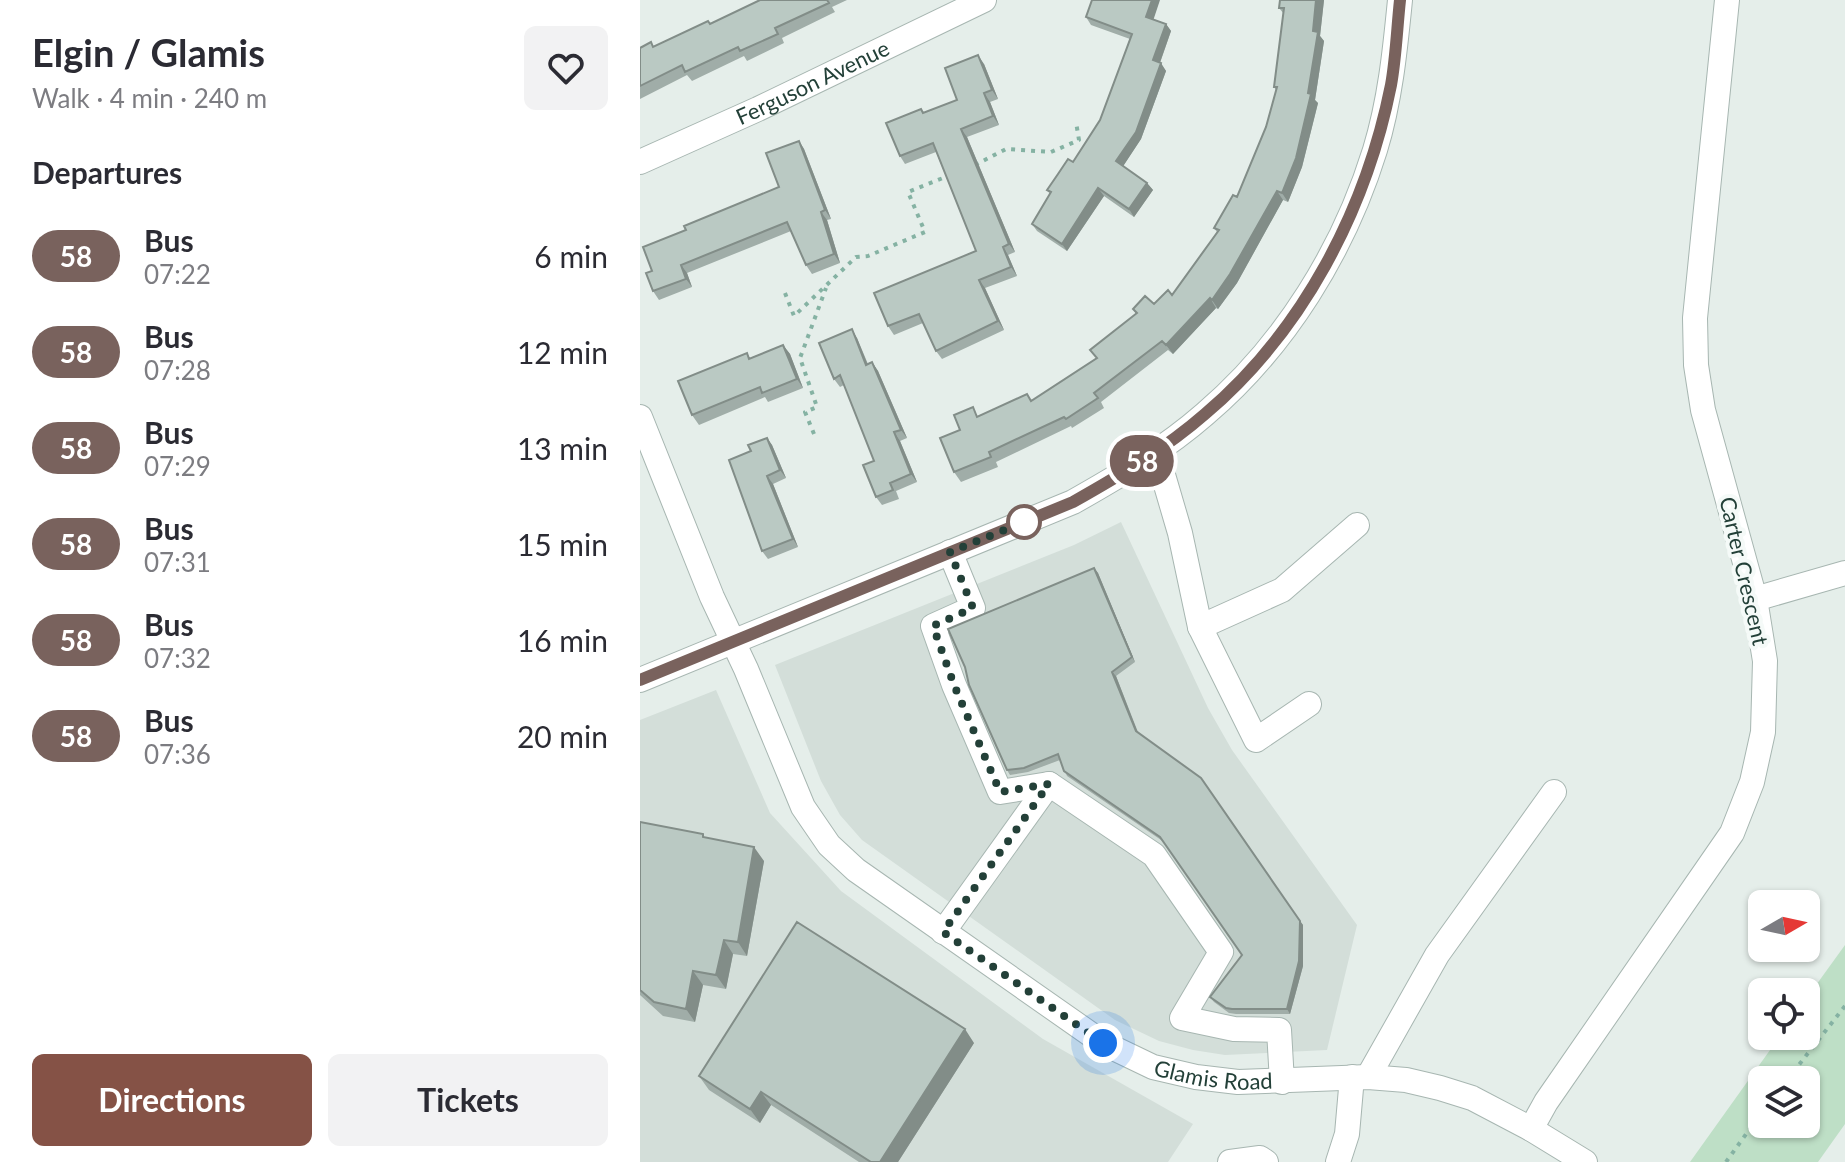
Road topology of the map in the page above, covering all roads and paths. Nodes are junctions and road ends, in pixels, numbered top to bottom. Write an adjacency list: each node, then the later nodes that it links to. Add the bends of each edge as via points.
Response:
1 (984, 0): 5 (street, Ferguson Avenue)
2 (1400, 0): 14 (street, via 1391,83 1375,150 1351,216 1310,295 1254,366 1206,414)
3 (1727, 0): 18 (street, Carter Crescent, via 1695,318 1696,365 1703,410)
4 (1076, 122): 6 (path, via 1079,140 1051,152 1006,149)
5 (640, 162)
6 (966, 168)
7 (951, 174): 9 (path, via 908,192 925,232)
8 (900, 235): 9 (path)
9 (903, 241): 10 (path, via 856,257)
10 (827, 286): 11 (path, via 794,316); 13 (path, via 800,358 817,407 805,412)
11 (785, 293)
12 (640, 417): 20 (street)
13 (814, 434)
14 (1156, 451): 16 (street, via 1073,502); 19 (street)
15 (1357, 525): 19 (street, via 1282,590)
16 (950, 552): 20 (street); 23 (street, via 973,608 933,626 976,739 1000,792)
17 (1845, 573): 18 (street)
18 (1755, 599): 30 (street, Carter Crescent, via 1765,661 1763,732 1752,782 1732,833)
19 (1200, 627): 22 (street, via 1256,740)
20 (733, 642): 21 (street); 25 (street, Glamis Road, via 803,807 829,845)
21 (640, 680)
22 (1309, 704)
23 (1049, 784): 25 (street); 29 (street, via 1154,855 1221,952 1182,1018 1234,1029 1279,1030)
24 (1554, 792): 28 (street, via 1437,955)
25 (943, 932): 29 (street, Glamis Road, via 1103,1043 1153,1067 1238,1082)
26 (1845, 1006): 27 (path)
27 (1798, 1066)
28 (1360, 1077): 29 (street, Glamis Road); 30 (street, Glamis Road, via 1406,1080 1451,1091); 34 (street)
29 (1282, 1082)
30 (1531, 1129): 35 (street, Glamis Road)
31 (1748, 1131): 36 (path)
32 (1230, 1162): 33 (street)
33 (1266, 1162)
34 (1338, 1162)
35 (1585, 1162)
36 (1726, 1162)

